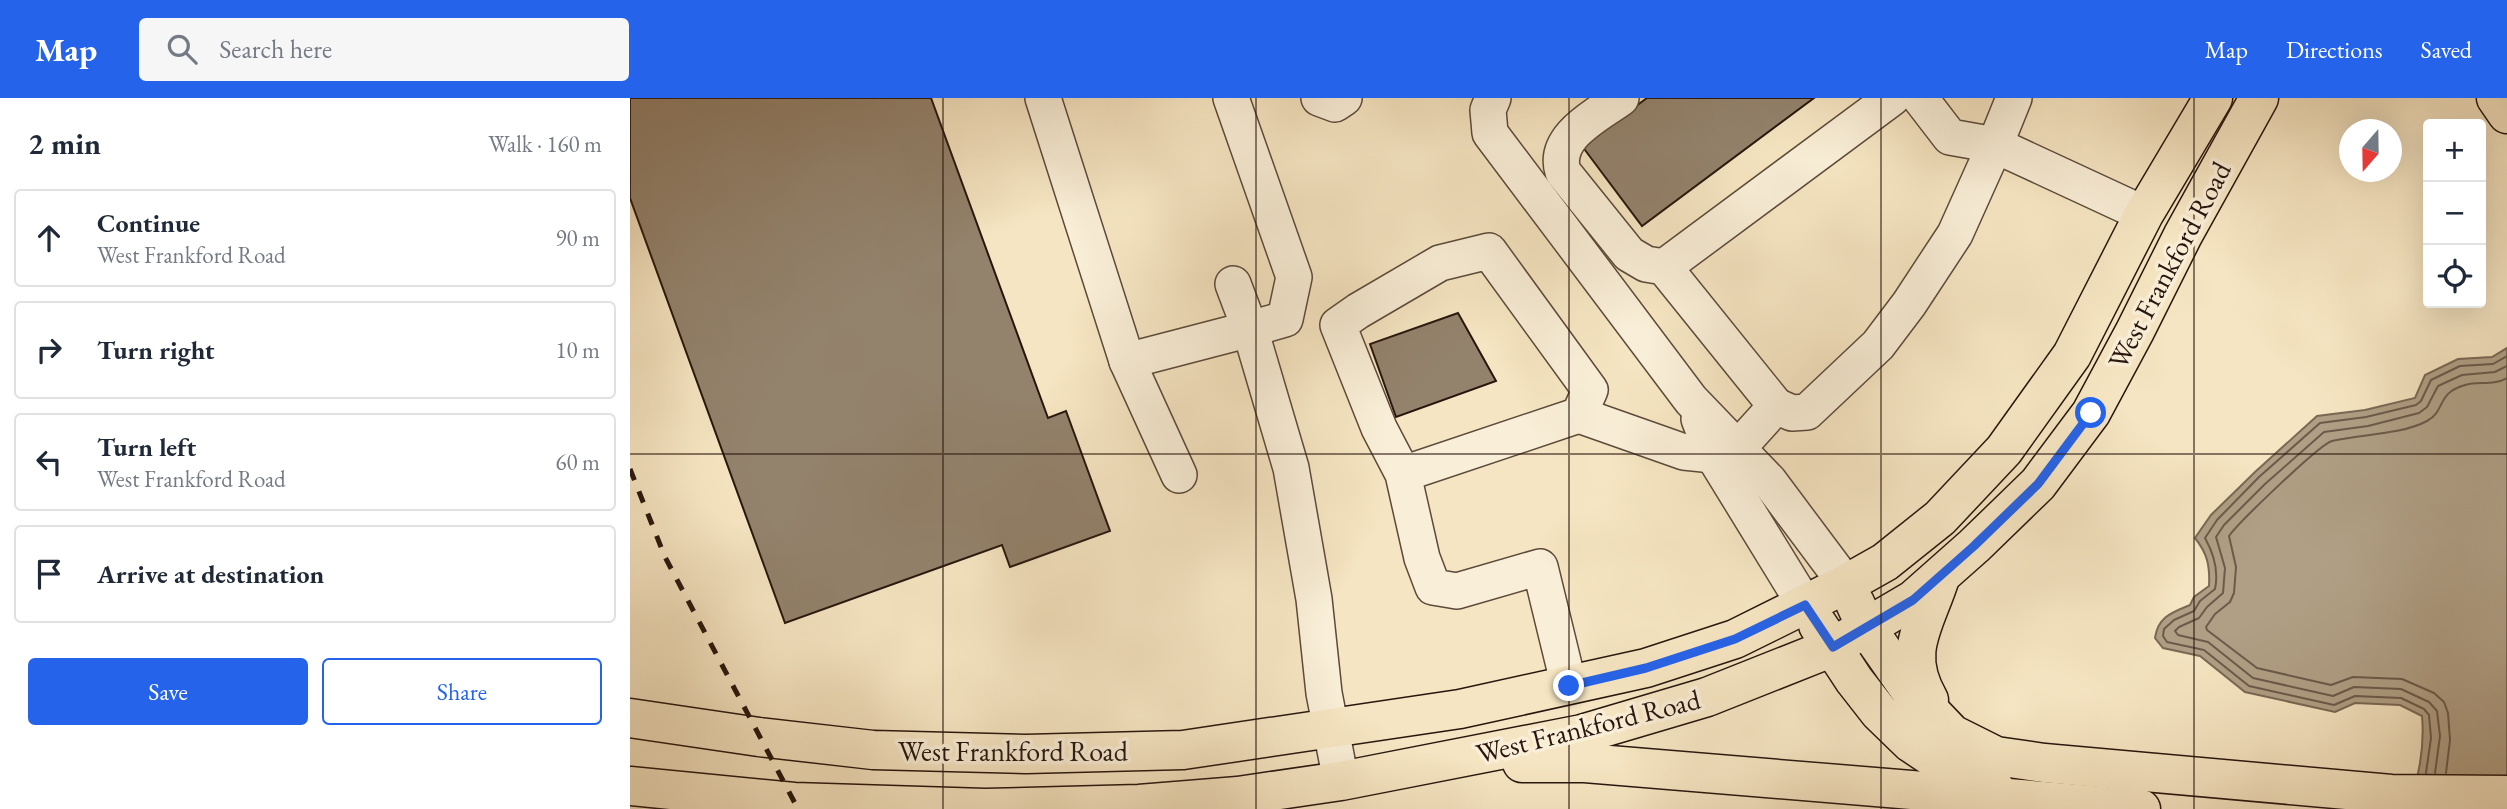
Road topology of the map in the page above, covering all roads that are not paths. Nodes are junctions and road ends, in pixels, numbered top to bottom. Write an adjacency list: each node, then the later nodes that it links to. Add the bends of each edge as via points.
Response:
1 (1043, 98): 22 (lane)
2 (1231, 98): 19 (lane, via 1294,277)
3 (1319, 98): 4 (lane, via 1335,104)
4 (1344, 98)
5 (1493, 98): 25 (lane, via 1488,110 1490,133)
6 (1621, 98): 17 (lane, via 1574,133 1559,159 1563,172 1629,254)
7 (1892, 98): 17 (lane)
8 (1920, 98): 14 (lane, via 1950,137)
9 (2014, 98): 14 (lane)
10 (2213, 98): 15 (main road, West Frankford Road)
11 (2259, 98): 16 (main road, West Frankford Road)
12 (2496, 98): 13 (main road)
13 (2507, 114)
14 (1995, 145): 15 (lane); 23 (lane, via 1955,234 1878,345 1807,412)
15 (2144, 215): 16 (main road); 29 (main road, West Frankford Road, via 2072,355 2004,450 1940,519 1885,562)
16 (2183, 234): 28 (main road, West Frankford Road, via 2091,413 2038,484)
17 (1664, 267): 23 (lane)
18 (1233, 284): 21 (lane)
19 (1285, 319): 20 (lane); 21 (lane)
20 (1338, 326): 24 (lane, via 1440,263 1489,251 1591,390); 26 (lane, via 1378,428)
21 (1250, 329): 22 (lane); 36 (lane, via 1291,468)
22 (1127, 361): 27 (lane)
23 (1776, 407): 25 (lane)
24 (1579, 415): 25 (lane, via 1684,452); 26 (lane)
25 (1726, 451): 29 (lane, via 1769,481); 30 (lane)
26 (1403, 474): 33 (lane, via 1433,587 1457,591 1540,566)
27 (1179, 475)
28 (1941, 575): 31 (main road, West Frankford Road, via 1913,600); 35 (main road, via 1914,654 1922,687)
29 (1846, 584): 30 (main road, West Frankford Road); 31 (main road)
30 (1805, 605): 32 (main road); 33 (main road, West Frankford Road, via 1735,639 1646,668)
31 (1866, 626): 32 (main road, West Frankford Road); 35 (main road, via 1910,690)
32 (1833, 647): 37 (main road, West Frankford Road, via 1707,697 1582,734); 41 (main road, via 1879,712 1911,743 1958,775)
33 (1569, 686): 36 (main road, West Frankford Road)
34 (630, 718): 36 (main road, West Frankford Road, via 873,750 1026,754 1183,750)
35 (1944, 726): 40 (main road, via 1996,756 2044,763 2391,794)
36 (1331, 729): 38 (lane)
37 (1443, 762): 38 (main road, West Frankford Road); 41 (main road, via 1585,763)
38 (1341, 781): 39 (main road, West Frankford Road, via 1139,804 985,808 794,802)
39 (630, 786)
40 (2507, 795)
41 (2030, 801): 42 (main road)
42 (2141, 809)

